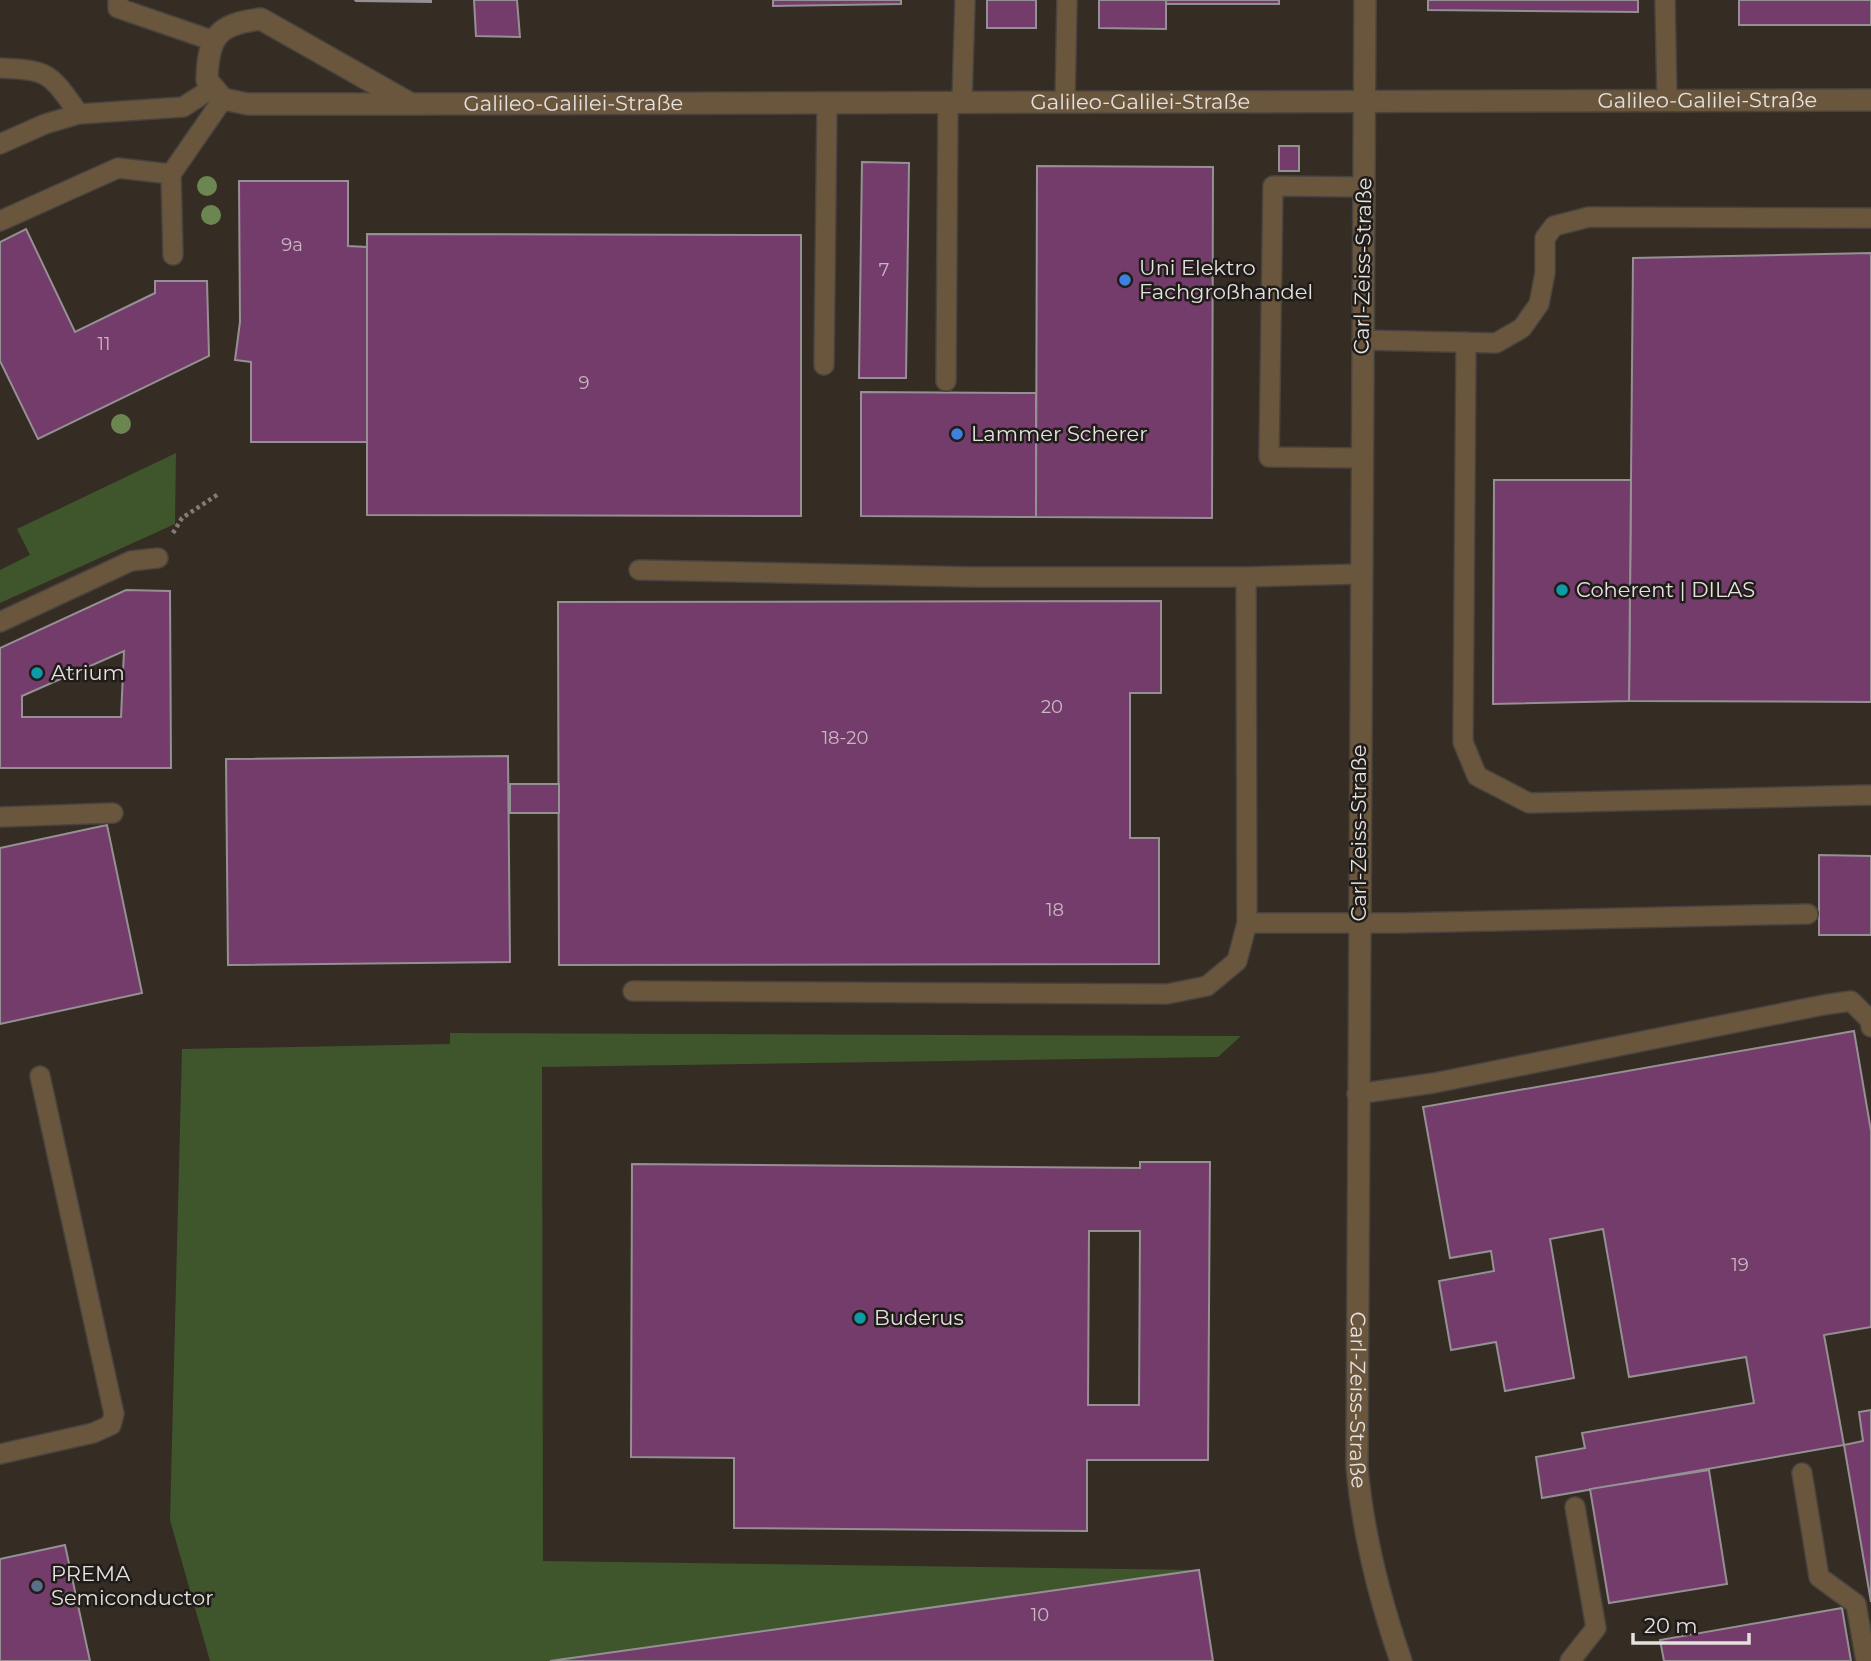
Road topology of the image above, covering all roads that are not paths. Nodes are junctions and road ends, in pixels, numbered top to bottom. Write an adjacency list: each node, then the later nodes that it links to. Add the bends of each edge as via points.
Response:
1 (118, 0): 6 (lane, via 118,8)
2 (965, 0): 12 (lane)
3 (1067, 0): 13 (lane)
4 (1365, 0): 11 (street, Carl-Zeiss-Straße)
5 (1665, 0): 9 (lane)
6 (214, 41): 8 (street, via 208,52 208,80); 15 (street, Galileo-Galilei-Straße, via 217,33 241,21 261,19)
7 (0, 68): 16 (lane, via 35,69 46,74)
8 (218, 93): 15 (street, Galileo-Galilei-Straße, via 248,104); 16 (lane, via 183,107); 18 (lane)
9 (1667, 100): 10 (street, Galileo-Galilei-Straße); 11 (street, Galileo-Galilei-Straße)
10 (1871, 100)
11 (1364, 101): 13 (street, Galileo-Galilei-Straße); 19 (street, Carl-Zeiss-Straße)
12 (955, 102): 13 (street, Galileo-Galilei-Straße); 14 (street, Galileo-Galilei-Straße); 26 (lane)
13 (1065, 102)
14 (827, 103): 15 (street, Galileo-Galilei-Straße); 25 (lane)
15 (411, 104)
16 (79, 114): 17 (lane)
17 (0, 144)
18 (172, 174): 21 (lane, via 118,168); 22 (lane)
19 (1363, 187): 23 (street, Carl-Zeiss-Straße); 27 (lane, via 1273,186 1269,457)
20 (1871, 218): 24 (lane, via 1588,216 1555,226 1545,238 1539,304 1522,328 1496,343)
21 (0, 221)
22 (173, 255)
23 (1362, 340): 24 (lane); 27 (street, Carl-Zeiss-Straße)
24 (1466, 342): 33 (lane, via 1463,742 1477,776 1529,803)
25 (824, 365)
26 (946, 381)
27 (1361, 458): 30 (street, Carl-Zeiss-Straße)
28 (158, 558): 32 (lane, via 131,561)
29 (639, 570): 31 (lane)
30 (1359, 573): 31 (lane); 38 (street, Carl-Zeiss-Straße)
31 (1246, 577): 37 (lane)
32 (0, 622)
33 (1871, 795)
34 (113, 813): 35 (lane)
35 (0, 817)
36 (1808, 914): 38 (lane)
37 (1247, 923): 38 (lane); 39 (lane, via 1237,961 1206,986 1167,994)
38 (1359, 924): 42 (street, Carl-Zeiss-Straße)
39 (633, 991)
40 (1871, 1027): 42 (lane, via 1870,1020 1850,1001)
41 (40, 1076): 43 (lane, via 114,1414 111,1425 93,1433)
42 (1357, 1094): 46 (street, Carl-Zeiss-Straße, via 1357,1467 1378,1595)
43 (0, 1454)
44 (1802, 1473): 48 (lane, via 1819,1577 1856,1604)
45 (1575, 1507): 47 (lane, via 1596,1628)
46 (1401, 1661)
47 (1570, 1661)
48 (1866, 1661)

